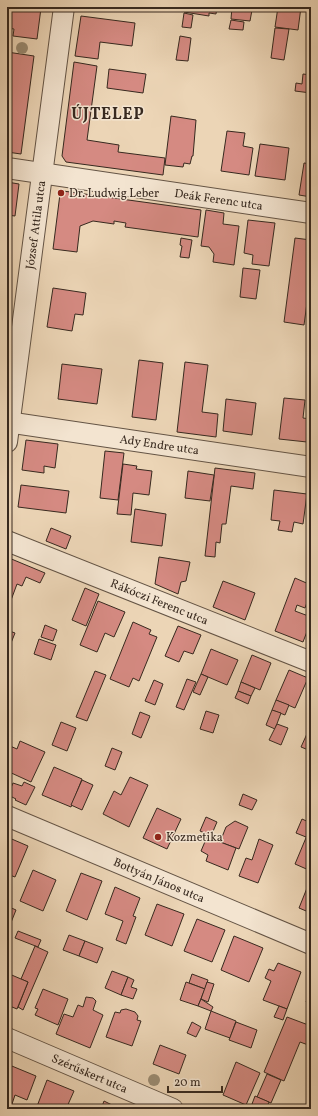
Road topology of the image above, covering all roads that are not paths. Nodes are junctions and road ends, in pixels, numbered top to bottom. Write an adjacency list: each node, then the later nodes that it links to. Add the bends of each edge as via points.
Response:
1 (64, 7): 3 (street, József Attila utca)
2 (7, 168): 3 (street, Deák Ferenc utca)
3 (43, 173): 4 (street, Deák Ferenc utca); 5 (street, József Attila utca)
4 (311, 213)
5 (8, 422): 6 (street, József Attila utca); 7 (street, Ady Endre utca)
6 (7, 442)
7 (311, 467)
8 (7, 541): 9 (street, Rákóczi Ferenc utca)
9 (311, 662)
10 (7, 816): 11 (street, Bottyán János utca)
11 (311, 944)
12 (7, 1038): 13 (street, Szérűskert utca)
13 (173, 1109)

